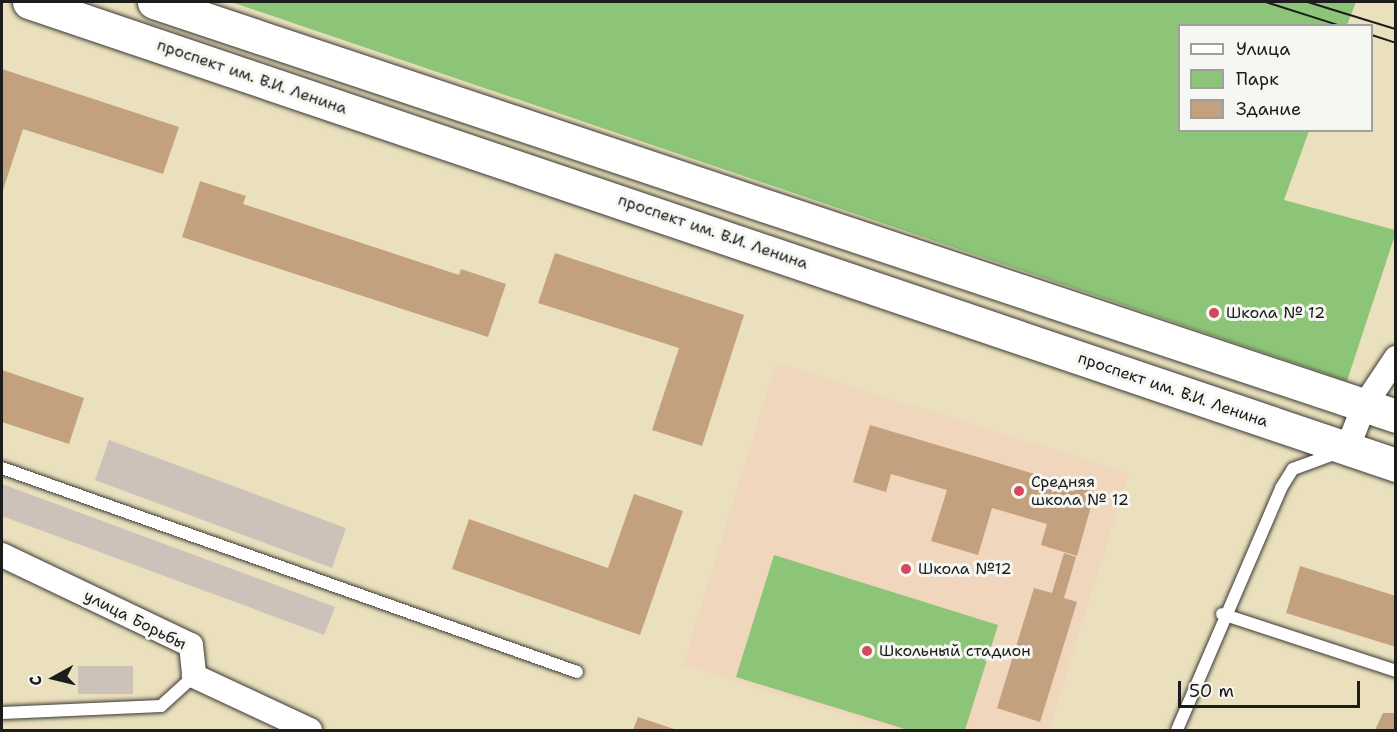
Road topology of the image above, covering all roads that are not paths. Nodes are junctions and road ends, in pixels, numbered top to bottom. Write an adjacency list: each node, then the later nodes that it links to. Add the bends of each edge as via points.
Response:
1 (29, 2): 6 (main road, проспект им. В.И. Ленина)
2 (154, 2): 4 (main road)
3 (1395, 358): 4 (street)
4 (1364, 406): 5 (main road); 6 (street)
5 (1395, 416)
6 (1347, 449): 7 (main road, проспект им. В.И. Ленина); 10 (lane, via 1293,469)
7 (1395, 465)
8 (2, 468): 12 (lane)
9 (2, 555): 13 (street, улица Борьбы, via 191,645)
10 (1222, 614): 11 (lane); 16 (lane)
11 (1395, 671)
12 (576, 672)
13 (194, 676): 14 (lane, via 161,706); 15 (street)
14 (2, 713)
15 (310, 730)
16 (1177, 730)

